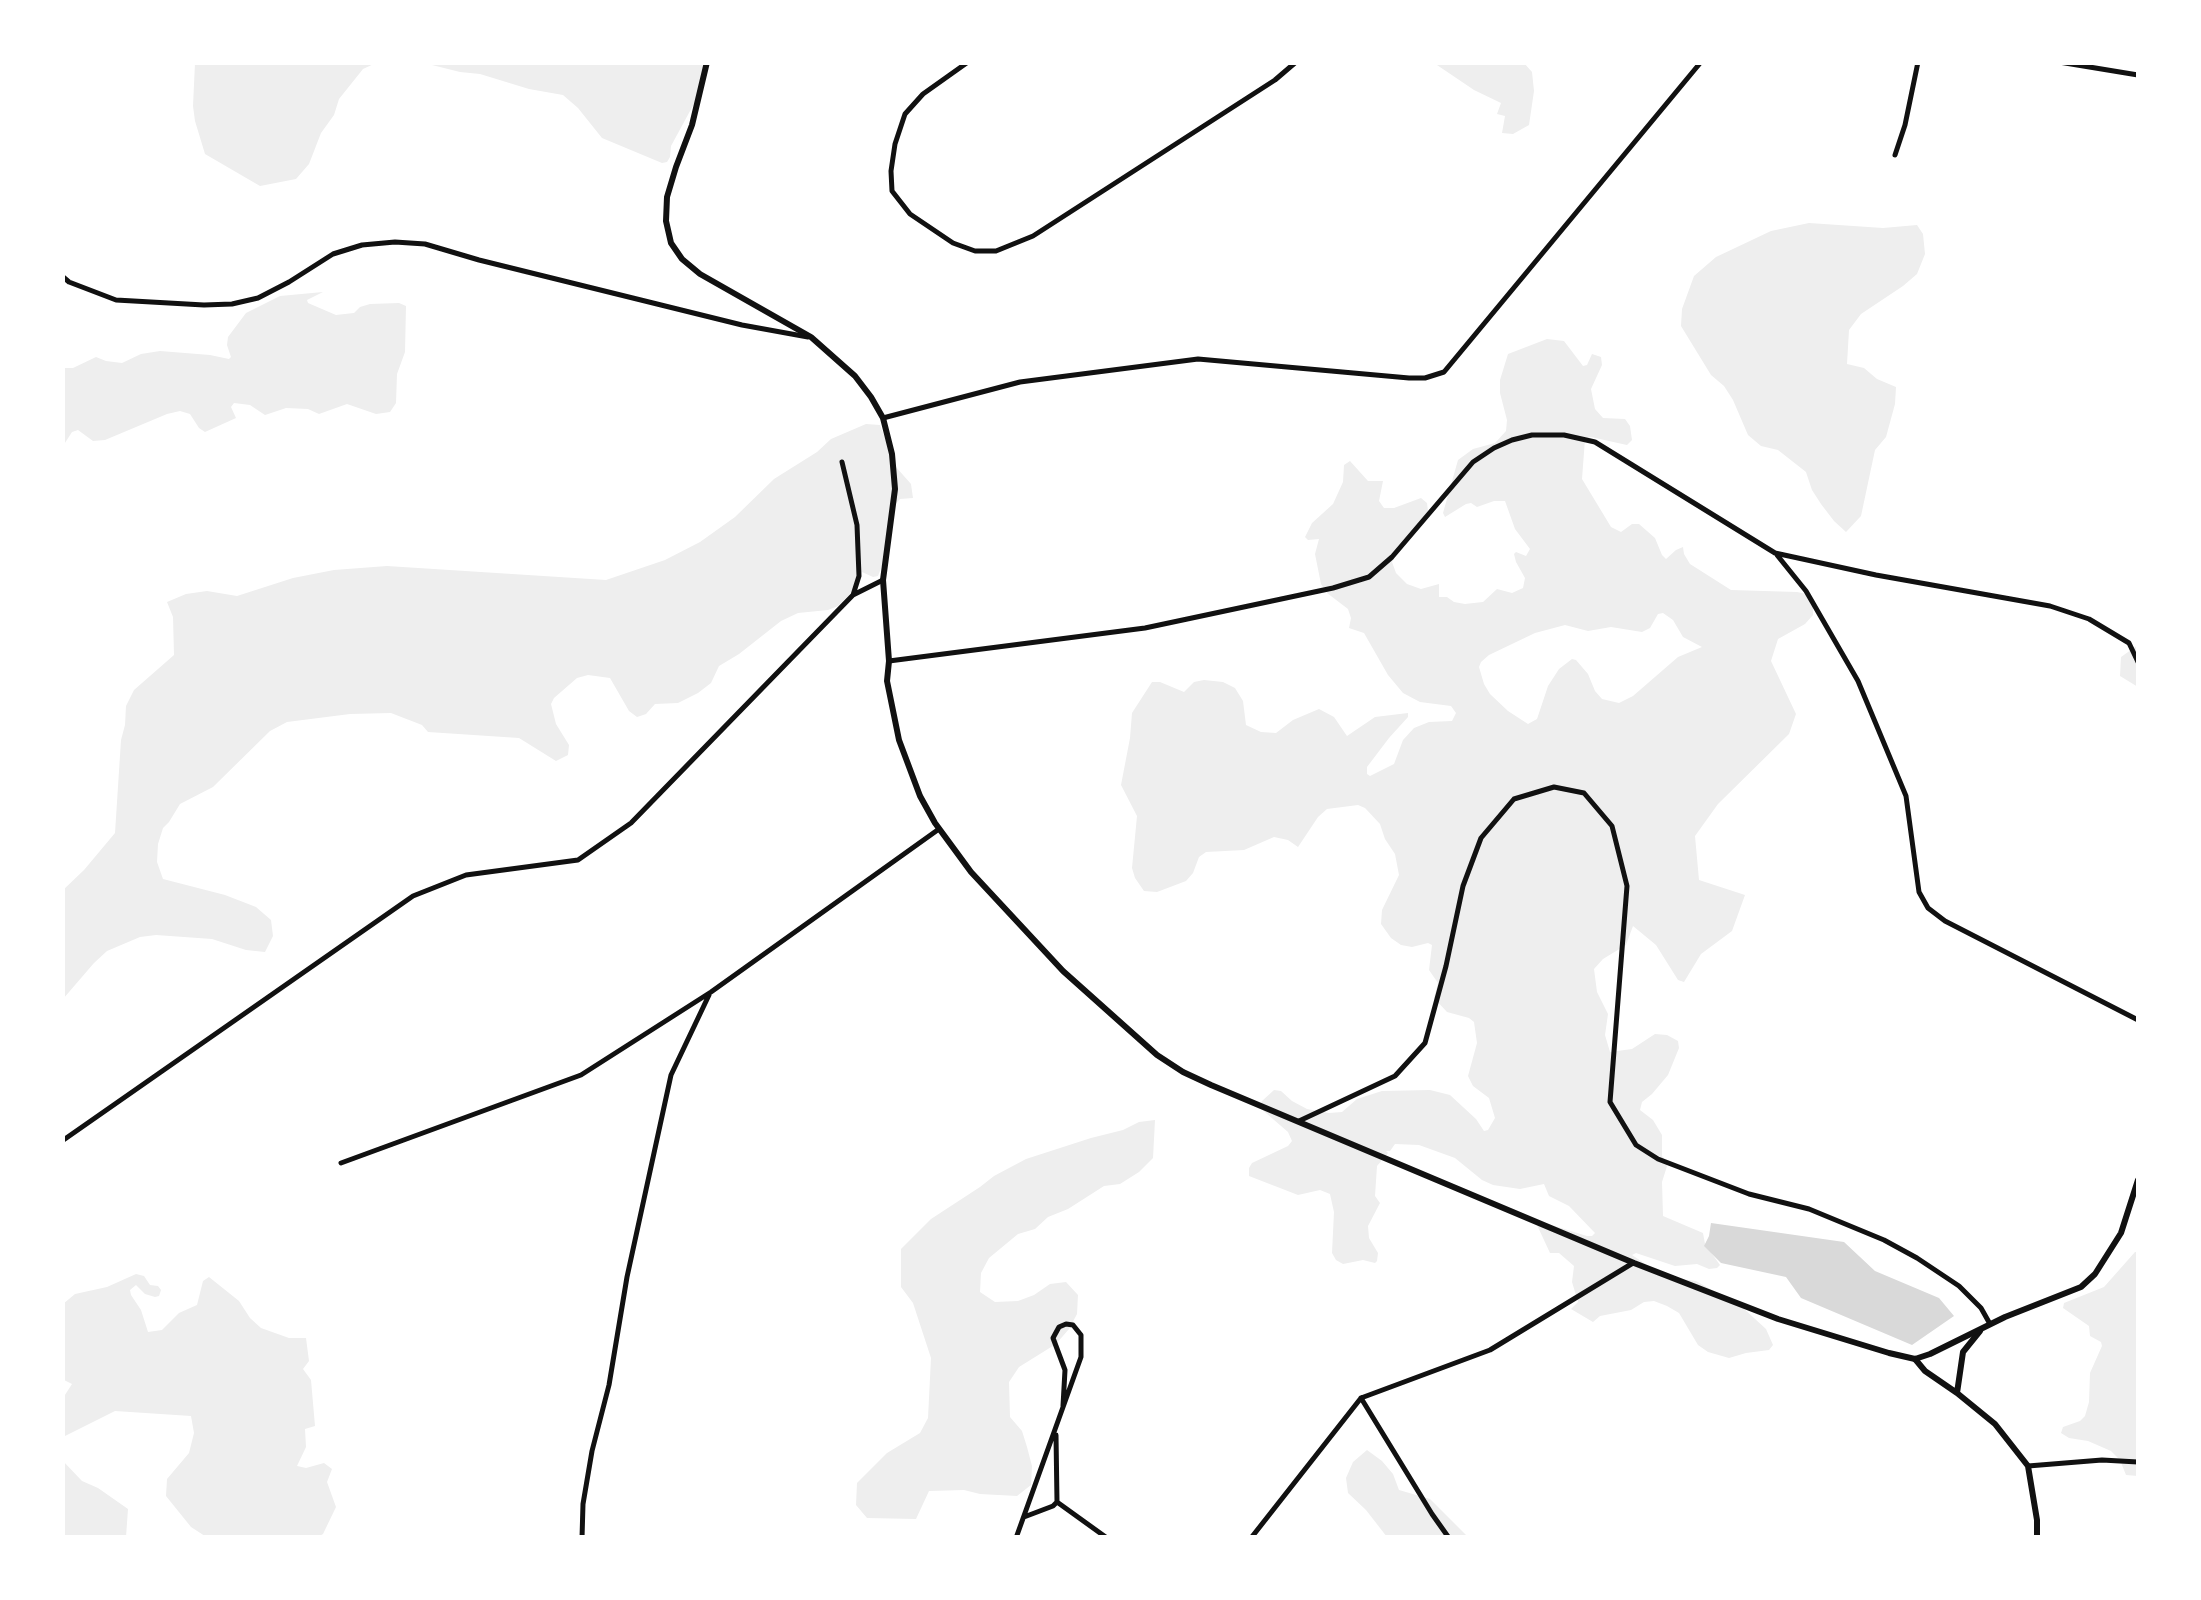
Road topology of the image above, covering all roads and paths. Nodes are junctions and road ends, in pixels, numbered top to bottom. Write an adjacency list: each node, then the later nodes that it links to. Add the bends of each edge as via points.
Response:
1 (706, 62): 10 (main road, via 667,197 671,243 700,274)
2 (968, 62): 3 (street, via 906,114 891,171 892,191 910,214 975,251 1032,236)
3 (1296, 62)
4 (1701, 62): 11 (street, via 1444,372 1409,378 1198,359 1020,382)
5 (1918, 62): 8 (street)
6 (2059, 62): 7 (street)
7 (2138, 76)
8 (1895, 155)
9 (62, 276): 10 (street, via 116,300 232,304 258,298 362,245 425,244)
10 (811, 337): 11 (main road, via 855,376)
11 (883, 418): 14 (main road, via 894,490)
12 (842, 462): 15 (street, via 856,525 859,576)
13 (1774, 553): 16 (street, via 1595,442 1532,435 1474,462 1368,577 1145,628); 17 (street, via 2050,606 2128,643); 20 (street, via 1806,590 1858,681 1906,796 1919,892 1928,908)
14 (883, 580): 15 (street); 16 (main road)
15 (853, 595): 22 (street, via 631,824 578,860 466,875 414,896)
16 (889, 661): 18 (main road, via 899,740)
17 (2138, 662)
18 (939, 828): 19 (street); 21 (main road, via 1063,971 1157,1055)
19 (711, 992): 23 (street, via 580,1075); 36 (street, via 671,1075 592,1451)
20 (2138, 1020)
21 (1300, 1121): 25 (main road); 26 (street, via 1395,1076 1426,1043 1463,886 1481,838 1514,798 1554,787 1584,793 1612,826 1627,886 1610,1102 1636,1145 1749,1194 1809,1209 1884,1240 1959,1286 1981,1308)
22 (62, 1141)
23 (341, 1164)
24 (2138, 1180): 26 (main road, via 2121,1233 2096,1274 2081,1287)
25 (1634, 1263): 27 (main road, via 1778,1319); 29 (street, via 1490,1350)
26 (1987, 1326): 27 (main road); 28 (main road, via 1963,1352)
27 (1916, 1359): 28 (main road)
28 (1957, 1393): 33 (main road, via 1995,1424)
29 (1361, 1398): 39 (street); 40 (street)
30 (1064, 1406): 30 (street, via 1065,1370 1053,1338 1066,1324 1081,1335 1081,1357); 31 (street)
31 (1056, 1427): 34 (street); 35 (street)
32 (2138, 1462): 33 (street)
33 (2028, 1466): 41 (main road)
34 (1057, 1502): 35 (street); 38 (street)
35 (1023, 1518): 37 (street)
36 (582, 1538)
37 (1016, 1538)
38 (1107, 1538)
39 (1251, 1538)
40 (1449, 1538)
41 (2037, 1538)

